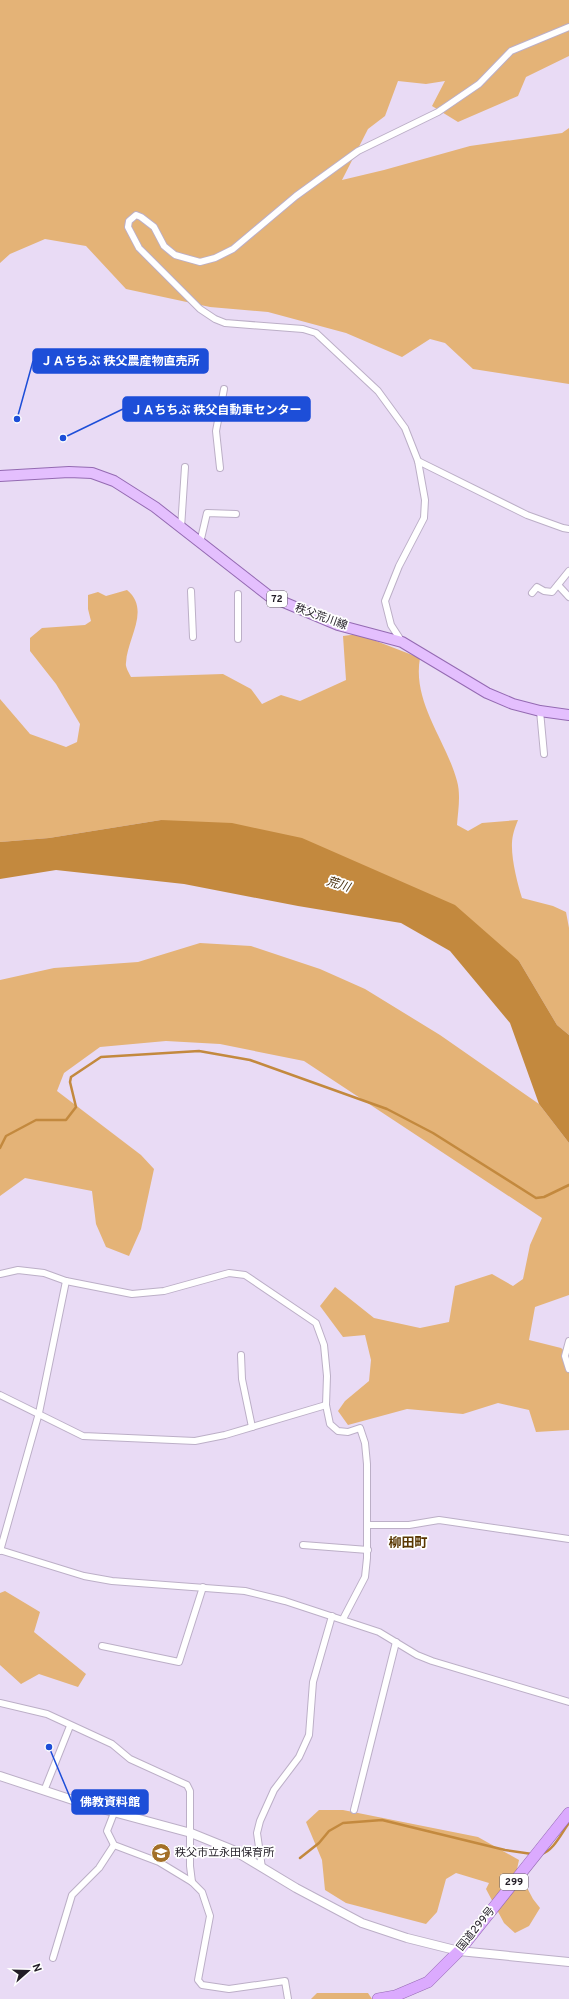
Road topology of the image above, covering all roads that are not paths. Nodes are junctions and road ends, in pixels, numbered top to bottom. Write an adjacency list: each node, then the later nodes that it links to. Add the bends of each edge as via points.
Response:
1 (569, 27): 3 (street, via 511,52 479,84 438,112 358,152 296,196 233,249 215,258 200,262 175,255 164,246 154,227 141,217 136,215 129,221 128,227 139,248 200,309 215,319 225,323 303,329 316,333 378,391 405,428)
2 (224, 389): 5 (street, via 216,432)
3 (418, 461): 9 (street, via 527,515); 19 (street, via 425,500 424,518 399,566 385,601 391,625)
4 (185, 467): 8 (street)
5 (220, 468)
6 (0, 476): 8 (main road, 秩父荒川線 / 72, via 92,473 120,484)
7 (236, 514): 10 (street, via 207,513)
8 (181, 528): 10 (main road, 秩父荒川線 / 72)
9 (569, 529)
10 (200, 543): 19 (main road, 秩父荒川線 / 72, via 269,596 338,625)
11 (569, 571): 12 (street)
12 (558, 585): 14 (street, via 552,592 537,587); 16 (street)
13 (191, 591): 17 (street)
14 (532, 593)
15 (238, 594): 18 (street)
16 (569, 597)
17 (193, 637)
18 (238, 639)
19 (402, 642): 20 (main road, 秩父荒川線 / 72, via 487,693 513,704)
20 (540, 711): 21 (main road, 秩父荒川線 / 72); 22 (street)
21 (569, 715)
22 (544, 754)
23 (0, 1274): 24 (street, via 18,1270 44,1273)
24 (66, 1281): 29 (street, via 132,1294 164,1291 229,1273 245,1275 316,1323 324,1345); 30 (street)
25 (569, 1341): 27 (street, via 565,1356)
26 (241, 1356): 31 (street, via 242,1379)
27 (569, 1369)
28 (0, 1394): 30 (street)
29 (326, 1405): 31 (street); 32 (street, via 333,1428 348,1432 360,1428 365,1443 367,1464)
30 (39, 1413): 31 (street, via 83,1436 195,1441); 35 (street)
31 (252, 1427)
32 (368, 1525): 33 (street, via 409,1525 439,1520); 36 (street)
33 (569, 1539)
34 (303, 1545): 36 (street)
35 (0, 1550): 37 (street, via 84,1576 112,1581)
36 (368, 1550): 39 (street, via 365,1577)
37 (203, 1587): 38 (street, via 245,1591); 41 (street, via 179,1662)
38 (332, 1616): 39 (street); 52 (street, via 313,1682 309,1735 299,1756 274,1790 260,1821 257,1833)
39 (343, 1619): 40 (street, via 379,1632)
40 (396, 1642): 42 (street, via 432,1661); 47 (street)
41 (102, 1646)
42 (569, 1702)
43 (0, 1703): 44 (street, via 47,1714)
44 (70, 1726): 46 (street); 50 (street, via 112,1744 130,1759 187,1785 190,1791)
45 (0, 1776): 46 (street)
46 (44, 1791): 48 (street)
47 (354, 1810)
48 (114, 1813): 50 (street); 51 (street, via 107,1831)
49 (569, 1813): 54 (highway, 国道299号 / 299)
50 (191, 1833): 52 (street, via 233,1850); 53 (street)
51 (114, 1845): 53 (street, via 159,1862); 55 (street, via 99,1868 72,1895)
52 (262, 1868): 54 (street, via 362,1923)
53 (192, 1882): 58 (street, via 202,1892 210,1916 198,1980 202,1985 229,1989 286,1981)
54 (459, 1951): 56 (street); 57 (highway, 国道299号 / 299, via 428,1982)
55 (53, 1958)
56 (569, 1962)
57 (398, 1998): 59 (highway, 国道299号 / 299)
58 (288, 1999)
59 (378, 1999)

